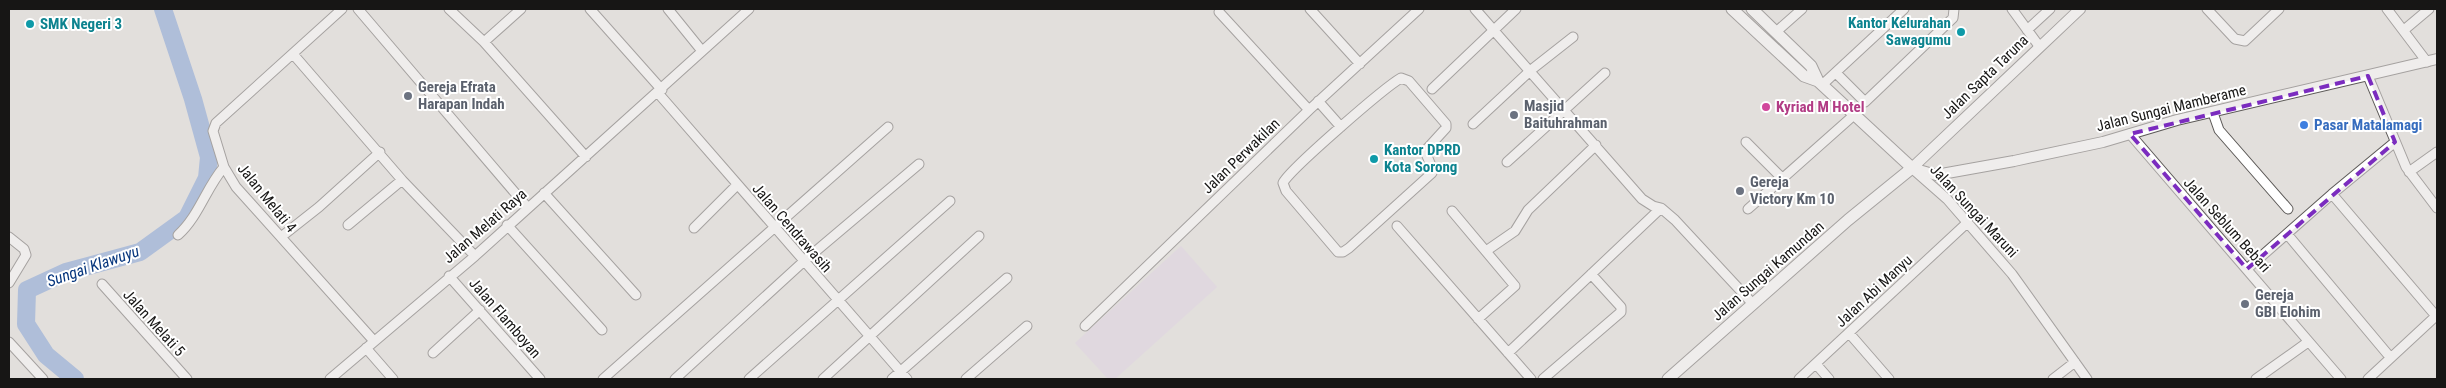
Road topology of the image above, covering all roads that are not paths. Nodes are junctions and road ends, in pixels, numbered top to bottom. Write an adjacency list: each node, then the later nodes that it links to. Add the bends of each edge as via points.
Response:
1 (342, 9): 33 (street, Jalan Melati 4)
2 (358, 9): 69 (street)
3 (451, 9): 30 (street)
4 (521, 9): 30 (street)
5 (590, 9): 42 (street, Jalan Cendrawasih)
6 (668, 9): 32 (street)
7 (749, 9): 32 (street, Jalan Melati Raya)
8 (1310, 9): 35 (street)
9 (1419, 9): 35 (street, Jalan Perwakilan)
10 (1475, 9): 25 (street)
11 (1516, 9): 25 (street)
12 (1732, 9): 40 (main road, Jalan Sungai Maruni, via 1804,76)
13 (1752, 9): 28 (main road, Jalan Sungai Maruni)
14 (1802, 9): 28 (street)
15 (1904, 9): 38 (street)
16 (1954, 9): 38 (street, via 1953,18 1865,102)
17 (2012, 9): 26 (street)
18 (2050, 9): 26 (street)
19 (2080, 9): 31 (street, Jalan Sapta Taruna)
20 (2208, 9): 21 (street, via 2235,38 2246,41)
21 (2279, 9)
22 (2387, 9): 27 (street)
23 (2429, 9): 27 (street)
24 (1219, 12): 45 (street)
25 (1495, 29): 36 (street); 41 (street)
26 (2027, 30): 31 (street)
27 (2404, 30): 34 (street)
28 (1776, 32): 40 (main road, Jalan Sungai Maruni, via 1811,66)
29 (1573, 37): 36 (street)
30 (484, 42): 57 (street)
31 (2039, 46): 61 (street, Jalan Sapta Taruna)
32 (702, 51): 42 (street, Jalan Melati Raya)
33 (294, 54): 55 (street); 60 (street, Jalan Melati 4, via 214,125 213,134)
34 (2432, 60): 39 (street, Jalan Sungai Mamberame)
35 (1360, 64): 43 (street, Jalan Perwakilan)
36 (1531, 70): 44 (street); 48 (street)
37 (1605, 73): 44 (street)
38 (1836, 73): 40 (street)
39 (2368, 76): 46 (street, Jalan Sungai Mamberame); 53 (street)
40 (1820, 83): 47 (main road, Jalan Sungai Maruni)
41 (1432, 89)
42 (660, 92): 57 (street, Jalan Melati Raya); 65 (street, Jalan Cendrawasih)
43 (1318, 101): 45 (street, Jalan Perwakilan); 50 (street)
44 (1563, 109): 54 (street); 58 (street)
45 (1309, 110): 102 (street, Jalan Perwakilan)
46 (2212, 113): 51 (street, Jalan Sungai Mamberame); 73 (street, via 2219,130)
47 (1854, 115): 61 (main road, Jalan Sungai Maruni); 63 (street)
48 (1473, 124)
49 (888, 127): 80 (street)
50 (1341, 128): 50 (street, via 1400,78 1409,81 1447,125 1426,150 1431,174 1341,252 1331,246 1283,184)
51 (2130, 134): 61 (street, Jalan Sungai Mamberame, via 1944,174 1927,174); 89 (street, Jalan Seblum Bebari)
52 (1746, 142): 63 (street)
53 (2395, 142): 62 (street); 67 (street)
54 (1596, 145): 70 (street, via 1642,199); 86 (street, via 1528,210 1515,231)
55 (380, 152): 64 (street); 85 (street)
56 (2437, 152): 62 (street)
57 (586, 157): 66 (street, Jalan Melati Raya)
58 (1507, 162)
59 (919, 164): 88 (street)
60 (224, 167): 82 (street, via 190,224); 85 (street, Jalan Melati 4, via 236,187)
61 (1912, 168): 75 (street, Jalan Sungai Maruni); 97 (main road, Jalan Sungai Kamundan)
62 (2409, 172): 71 (street)
63 (1782, 178): 72 (street)
64 (402, 180): 76 (street); 87 (street)
65 (736, 186): 79 (street); 80 (street, Jalan Cendrawasih)
66 (544, 192): 69 (street, Jalan Melati Raya); 95 (street)
67 (2332, 194): 81 (street); 99 (street)
68 (950, 201): 96 (street)
69 (528, 208): 77 (street, Jalan Melati Raya)
70 (1661, 208): 90 (street); 97 (street)
71 (2437, 208)
72 (1748, 209)
73 (2288, 209)
74 (1452, 211): 86 (street)
75 (1968, 222): 104 (street, Jalan Abi Manyu); 113 (street, Jalan Sungai Maruni, via 2025,290)
76 (348, 225)
77 (507, 225): 87 (street, Jalan Melati Raya); 103 (street)
78 (1397, 226): 100 (street)
79 (694, 228)
80 (774, 228): 88 (street, Jalan Cendrawasih); 121 (street)
81 (2287, 234): 89 (street); 112 (street)
82 (178, 235)
83 (979, 236): 105 (street)
84 (9, 237): 93 (street, via 24,249 26,255)
85 (281, 237): 106 (street, Jalan Melati 4)
86 (1486, 250): 100 (street, via 1515,287)
87 (475, 256): 91 (street, Jalan Melati Raya)
88 (802, 262): 96 (street, Jalan Cendrawasih); 122 (street)
89 (2247, 269): 108 (street, Jalan Seblum Bebari)
90 (1591, 274): 111 (street); 129 (street, via 1621,307 1621,312)
91 (449, 276): 98 (street, Jalan Flamboyan); 106 (street, Jalan Melati Raya)
92 (1007, 278): 115 (street)
93 (9, 283)
94 (102, 284): 118 (street, Jalan Melati 5)
95 (636, 294)
96 (837, 301): 105 (street, Jalan Cendrawasih); 123 (street)
97 (1753, 304): 130 (main road, Jalan Sungai Kamundan)
98 (480, 310): 110 (street); 116 (street, Jalan Flamboyan)
99 (2437, 315): 112 (street)
100 (1478, 319): 111 (street)
101 (1027, 326): 127 (street)
102 (1085, 326)
103 (602, 330)
104 (1849, 333): 114 (street, Jalan Abi Manyu); 133 (street)
105 (870, 337): 115 (street, Jalan Cendrawasih); 124 (street)
106 (374, 341): 109 (street, Jalan Melati Raya)
107 (9, 342): 117 (street)
108 (2308, 342): 136 (street); 137 (street, Jalan Seblum Bebari)
109 (366, 348): 119 (street, Jalan Melati Raya); 120 (street)
110 (433, 353)
111 (1508, 353): 128 (street)
112 (2390, 357): 138 (street)
113 (2075, 362): 134 (street); 135 (street, Jalan Sungai Maruni)
114 (1816, 364): 131 (street, Jalan Abi Manyu); 132 (street)
115 (900, 372): 125 (street); 126 (street, Jalan Cendrawasih)
116 (536, 378)
117 (43, 379)
118 (187, 379)
119 (332, 379)
120 (393, 379)
121 (603, 379)
122 (675, 379)
123 (749, 379)
124 (823, 379)
125 (892, 379)
126 (907, 379)
127 (966, 379)
128 (1532, 379)
129 (1543, 379)
130 (1668, 379)
131 (1799, 379)
132 (1829, 379)
133 (1889, 379)
134 (2052, 379)
135 (2087, 379)
136 (2256, 379)
137 (2341, 379)
138 (2368, 379)

